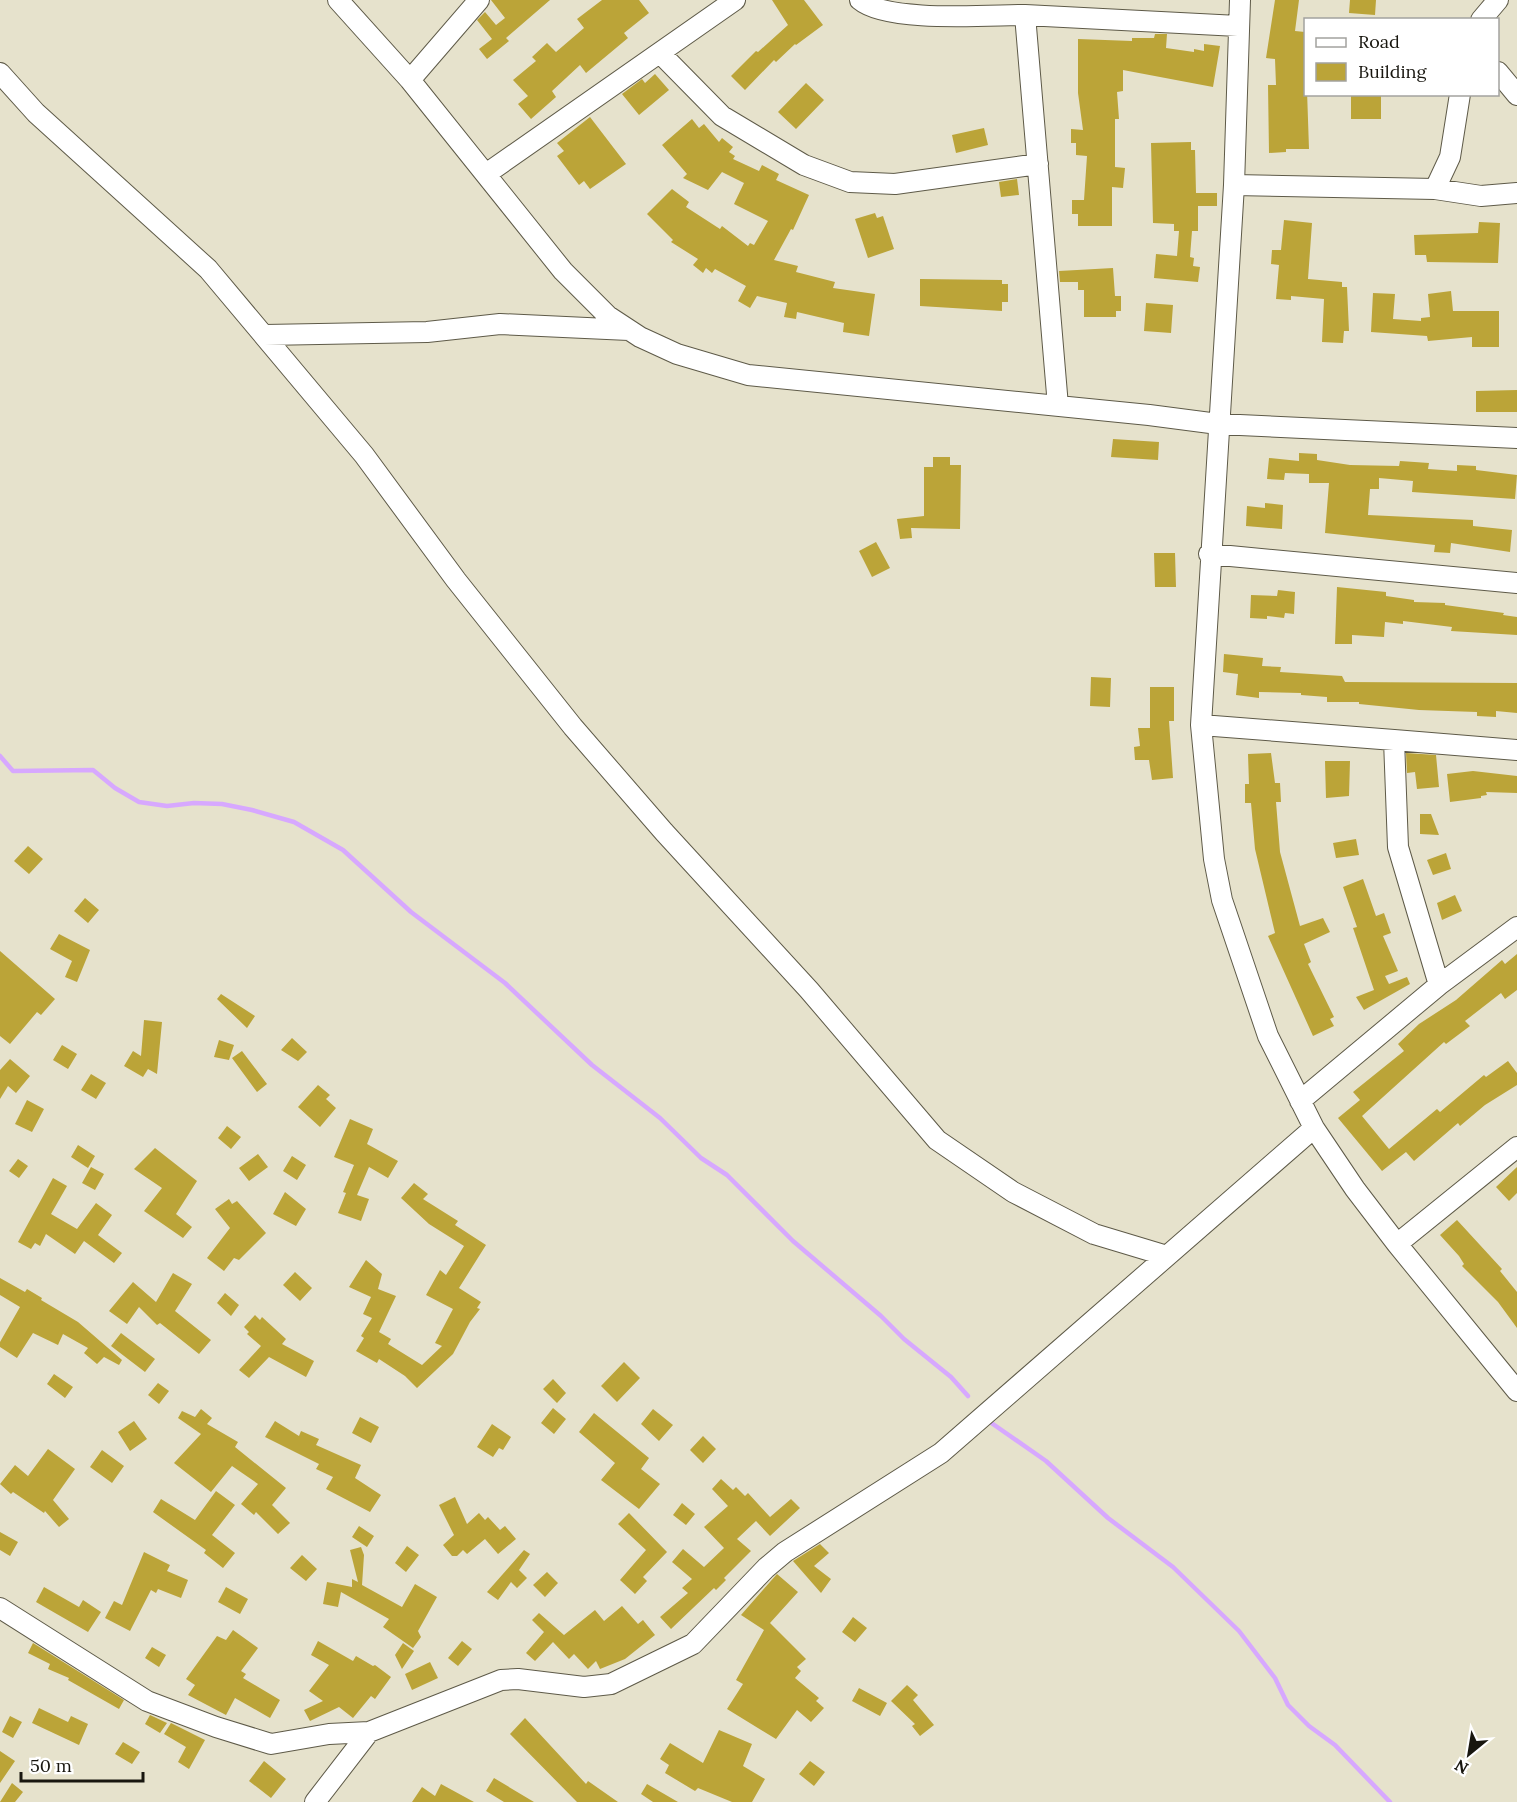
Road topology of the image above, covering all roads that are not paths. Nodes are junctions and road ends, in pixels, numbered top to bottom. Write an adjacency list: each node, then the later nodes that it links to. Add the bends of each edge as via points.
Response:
1 (338, 0): 14 (street)
2 (479, 0): 14 (street)
3 (735, 0): 11 (street)
4 (860, 0): 8 (street, via 884,12 907,15)
5 (1240, 0): 10 (street)
6 (1498, 0): 9 (street)
7 (1074, 8): 8 (street); 10 (street)
8 (1025, 15): 17 (street)
9 (1483, 18)
10 (1238, 26): 19 (street)
11 (660, 53): 17 (street, via 722,116 804,165 850,182 895,184); 18 (street)
12 (0, 73): 23 (street, via 36,112 208,269)
13 (1499, 74): 15 (street)
14 (410, 80): 18 (street)
15 (1517, 95)
16 (1460, 96): 20 (street, via 1450,157)
17 (1038, 164): 24 (street)
18 (486, 174): 22 (street, via 563,271 608,316)
19 (1234, 185): 20 (street); 25 (street)
20 (1435, 189): 21 (street, via 1480,196)
21 (1517, 193)
22 (629, 330): 23 (street, via 500,324 427,332); 24 (street, via 676,354 748,375)
23 (265, 335): 38 (street, via 364,455 456,580 573,727 809,990 937,1140 1013,1192 1094,1234)
24 (1058, 406): 25 (street)
25 (1218, 424): 26 (street); 27 (street)
26 (1517, 438)
27 (1209, 554): 28 (street); 29 (street)
28 (1517, 583)
29 (1201, 725): 30 (street); 34 (street, via 1209,822 1222,900 1268,1036)
30 (1394, 740): 31 (street); 33 (street, via 1398,847)
31 (1517, 750)
32 (1517, 927): 33 (street)
33 (1439, 985): 34 (street)
34 (1300, 1101): 35 (street)
35 (1314, 1128): 37 (street); 38 (street)
36 (1517, 1147): 37 (street)
37 (1397, 1244): 39 (street)
38 (1167, 1256): 41 (street, via 941,1453 785,1552 693,1644 677,1654 595,1688 518,1678 501,1680)
39 (1517, 1391)
40 (0, 1608): 41 (street, via 147,1701 216,1727 271,1744)
41 (369, 1732): 42 (street)
42 (320, 1799)

